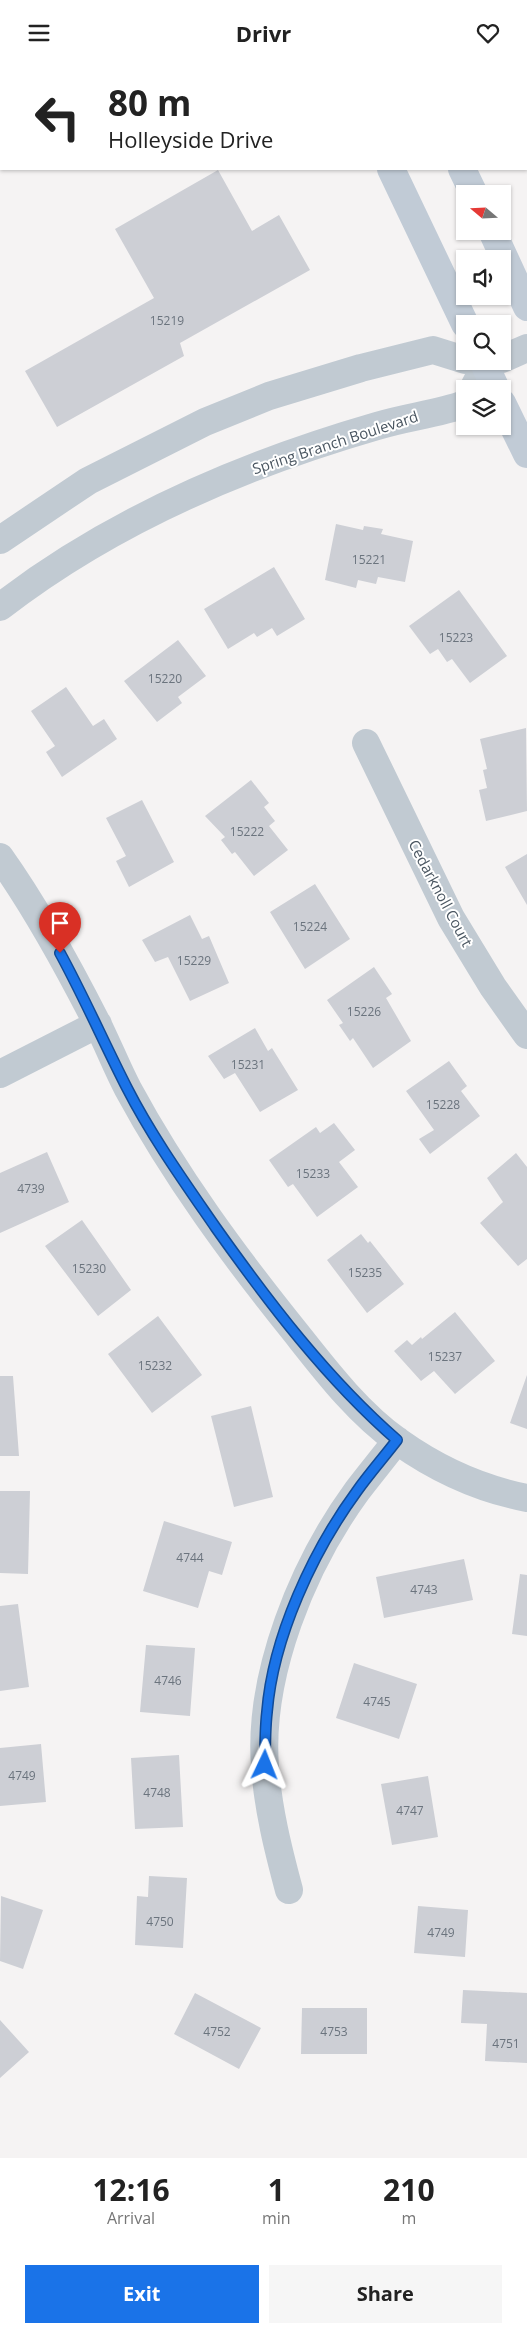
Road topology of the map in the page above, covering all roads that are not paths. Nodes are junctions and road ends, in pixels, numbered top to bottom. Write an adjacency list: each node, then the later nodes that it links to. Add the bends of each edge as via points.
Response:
1 (391, 170): 6 (main road)
2 (462, 170): 3 (main road)
3 (470, 185)
4 (496, 240): 5 (main road)
5 (527, 307)
6 (461, 315)
7 (527, 348): 8 (street)
8 (511, 355)
9 (456, 358): 13 (street, via 433,350 361,368 269,397 205,422 88,481)
10 (456, 406): 14 (street, Spring Branch Boulevard, via 378,425 273,459 190,493 109,535)
11 (511, 421): 12 (main road)
12 (527, 454)
13 (0, 540)
14 (0, 607)
15 (366, 743): 18 (street, Cedarknoll Court, via 451,918)
16 (0, 857): 17 (street, via 60,953)
17 (98, 1025): 19 (street); 20 (street, via 128,1089 178,1171 254,1281 362,1409)
18 (527, 1035)
19 (0, 1074)
20 (397, 1440): 21 (street, via 431,1463 466,1480); 22 (street, via 356,1492 322,1548 293,1608 277,1656 267,1710 265,1765 271,1820)
21 (527, 1498)
22 (289, 1889)

